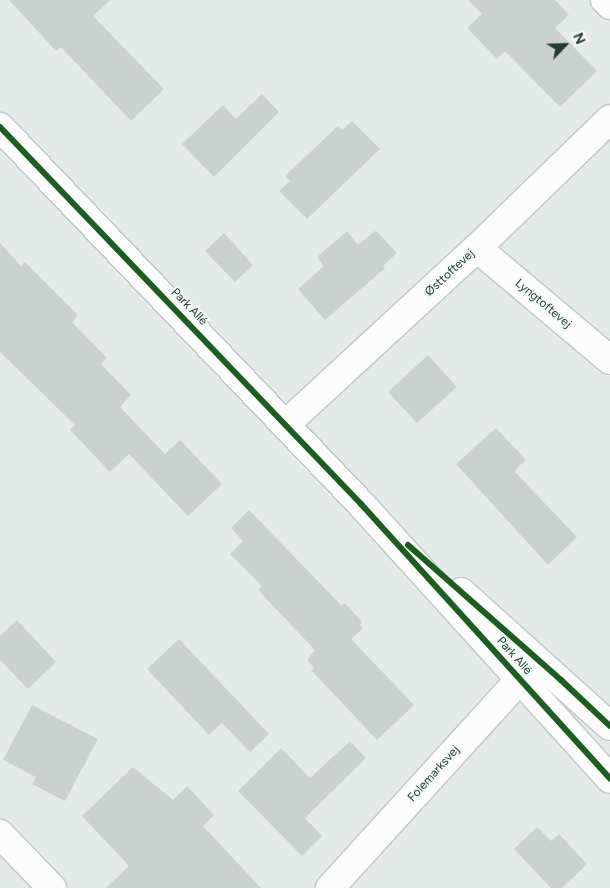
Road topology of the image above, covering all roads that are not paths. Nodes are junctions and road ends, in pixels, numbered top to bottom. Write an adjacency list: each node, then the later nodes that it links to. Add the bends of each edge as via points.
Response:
1 (605, 0): 2 (street)
2 (610, 5)
3 (610, 119): 5 (street, Østtoftevej)
4 (0, 126): 7 (street, Park Allé)
5 (476, 248): 6 (street, Lyngtoftevej); 7 (street, Østtoftevej)
6 (610, 360)
7 (286, 424): 8 (street, Park Allé, via 361,504)
8 (529, 669): 9 (street, Park Allé); 10 (street, Park Allé); 13 (street, Folemarksvej)
9 (610, 726)
10 (610, 779)
11 (0, 834): 12 (street)
12 (52, 888)
13 (330, 888)

